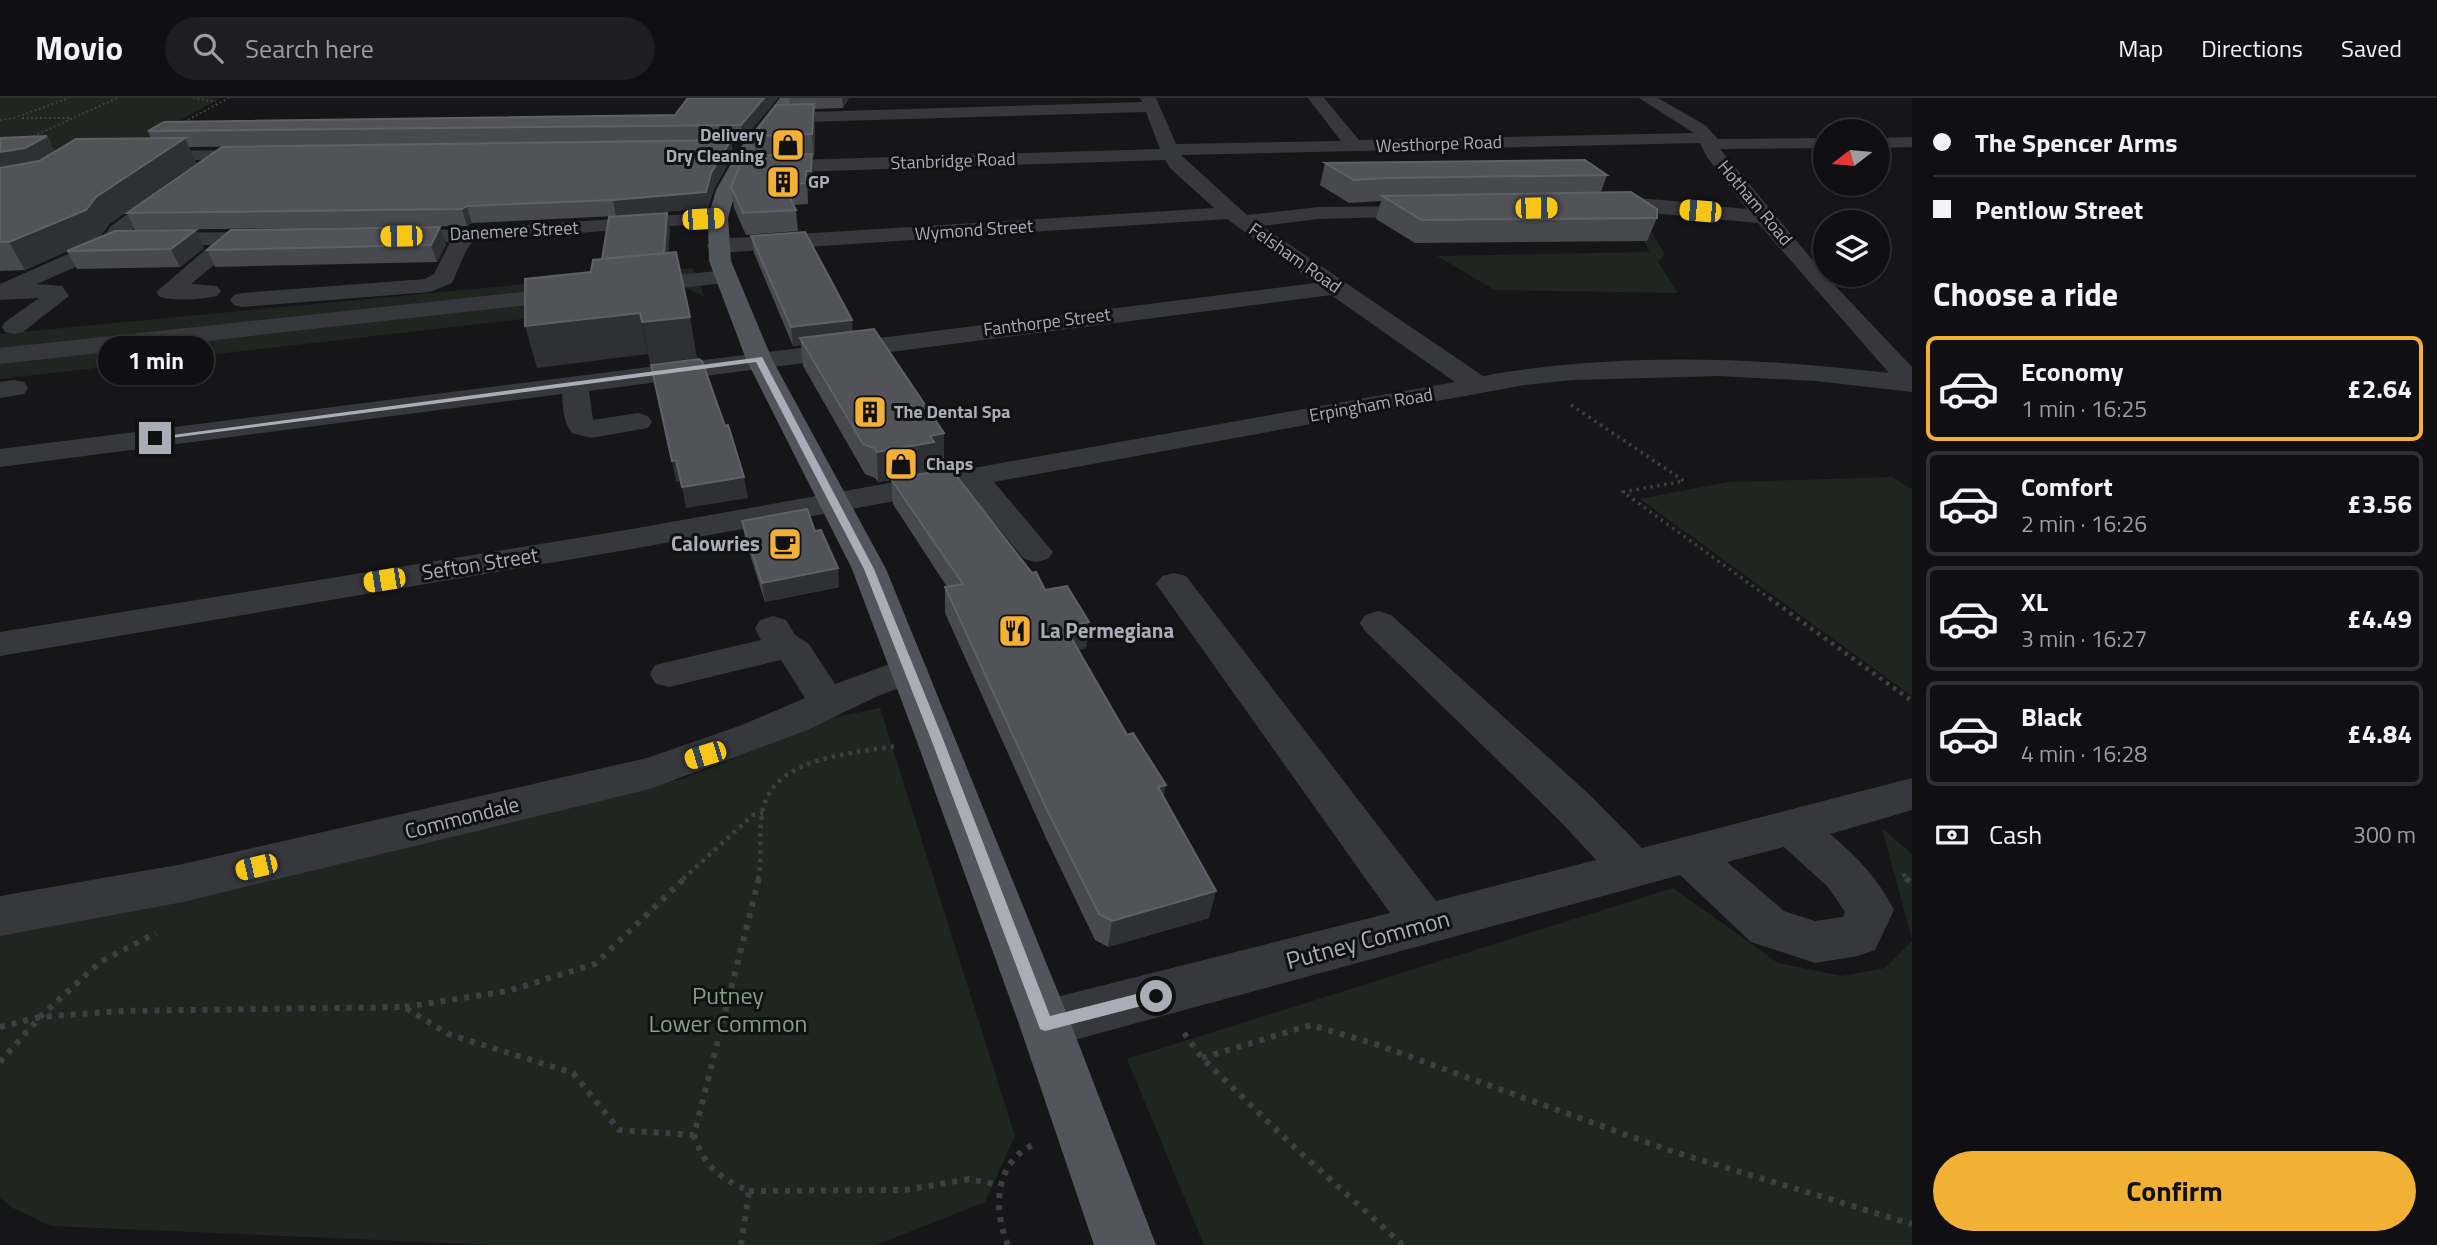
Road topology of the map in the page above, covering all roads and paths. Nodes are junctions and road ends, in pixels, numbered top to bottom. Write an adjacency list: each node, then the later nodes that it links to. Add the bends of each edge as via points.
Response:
1 (69, 98): 9 (path)
2 (117, 98): 10 (path)
3 (193, 98): 6 (path)
4 (1316, 98): 17 (street)
5 (1647, 98): 13 (street, Hotham Road, via 1699,129)
6 (219, 102)
7 (1149, 102): 8 (street); 18 (street, Felsham Road)
8 (781, 108): 20 (main road)
9 (14, 118): 10 (path); 11 (path)
10 (73, 118): 12 (path)
11 (0, 120)
12 (21, 141)
13 (1709, 141): 16 (street, Westhorpe Road); 17 (street, Westhorpe Road); 25 (street, Hotham Road)
14 (1890, 143): 15 (street)
15 (1911, 143)
16 (1813, 144)
17 (1354, 146): 18 (street, Westhorpe Road)
18 (1170, 152): 20 (street, Stanbridge Road); 26 (street, Felsham Road, via 1196,183)
19 (277, 155): 22 (street)
20 (740, 155): 32 (main road)
21 (125, 156): 22 (street)
22 (221, 156): 31 (street, via 118,230 112,238)
23 (1588, 208): 25 (street, via 1641,206)
24 (1446, 209): 26 (street, Wymond Street)
25 (1764, 216): 42 (street, Hotham Road)
26 (1236, 217): 32 (street, Wymond Street); 33 (street, Felsham Road)
27 (467, 235): 28 (street, Danemere Street); 32 (street, Danemere Street); 36 (street, via 455,250 444,278 430,285)
28 (366, 237)
29 (299, 238): 30 (street)
30 (232, 239): 31 (street); 34 (street, via 167,292)
31 (120, 240): 35 (street)
32 (720, 247): 38 (street); 39 (main road)
33 (1336, 287): 39 (street, Fanthorpe Street); 43 (street, Felsham Road)
34 (209, 291)
35 (2, 292): 37 (street, via 54,291 57,296)
36 (242, 300)
37 (14, 327)
38 (0, 356)
39 (759, 359): 41 (street, Fanthorpe Street); 47 (main road)
40 (1525, 377): 42 (street, Erpingham Road, via 1614,368 1691,368); 43 (street, Erpingham Road); 54 (path, via 1684,481 1623,492)
41 (574, 383): 44 (street, via 582,427); 45 (street, Fanthorpe Street)
42 (1912, 384)
43 (1479, 386): 46 (street, Erpingham Road)
44 (638, 422)
45 (0, 458)
46 (973, 477): 47 (street, Erpingham Road); 48 (street)
47 (836, 502): 51 (street, Sefton Street); 52 (main road, via 869,569)
48 (1036, 552)
49 (1174, 584): 64 (street)
50 (1378, 623): 61 (street)
51 (0, 644)
52 (909, 670): 55 (street, Commondale); 56 (main road)
53 (669, 674): 55 (street, via 780,638 796,653)
54 (1912, 701)
55 (828, 704): 62 (street, Commondale, via 705,755 650,772)
56 (937, 739): 58 (path, via 795,769 771,790); 68 (main road)
57 (1912, 794): 59 (street, Putney Common)
58 (762, 813): 66 (path, via 753,815 711,852 595,964 508,990); 72 (path, via 760,870)
59 (1794, 829): 60 (street, Putney Common); 60 (street, via 1844,874 1870,910 1858,935 1815,942 1768,927)
60 (1689, 856): 61 (street, Putney Common)
61 (1633, 869): 64 (street, Putney Common)
62 (183, 883): 63 (street, Commondale); 67 (path, via 159,931 100,962)
63 (0, 916)
64 (1425, 924): 65 (street, Putney Common)
65 (1156, 996): 68 (street, Putney Common); 70 (path)
66 (404, 1007): 67 (path, via 121,1011); 72 (path, via 448,1034 573,1073 619,1130)
67 (40, 1017): 69 (path); 71 (path)
68 (1045, 1024): 77 (main road)
69 (0, 1027)
70 (1202, 1058): 76 (path, via 1311,1025 1668,1150); 80 (path)
71 (0, 1062)
72 (694, 1135): 75 (path, via 701,1159 719,1179)
73 (1027, 1145): 74 (path)
74 (999, 1185): 75 (path, via 969,1179 905,1190); 79 (path, via 1002,1234)
75 (748, 1191): 78 (path)
76 (1912, 1224)
77 (1121, 1244)
78 (741, 1245)
79 (1008, 1245)
80 (1403, 1245)

